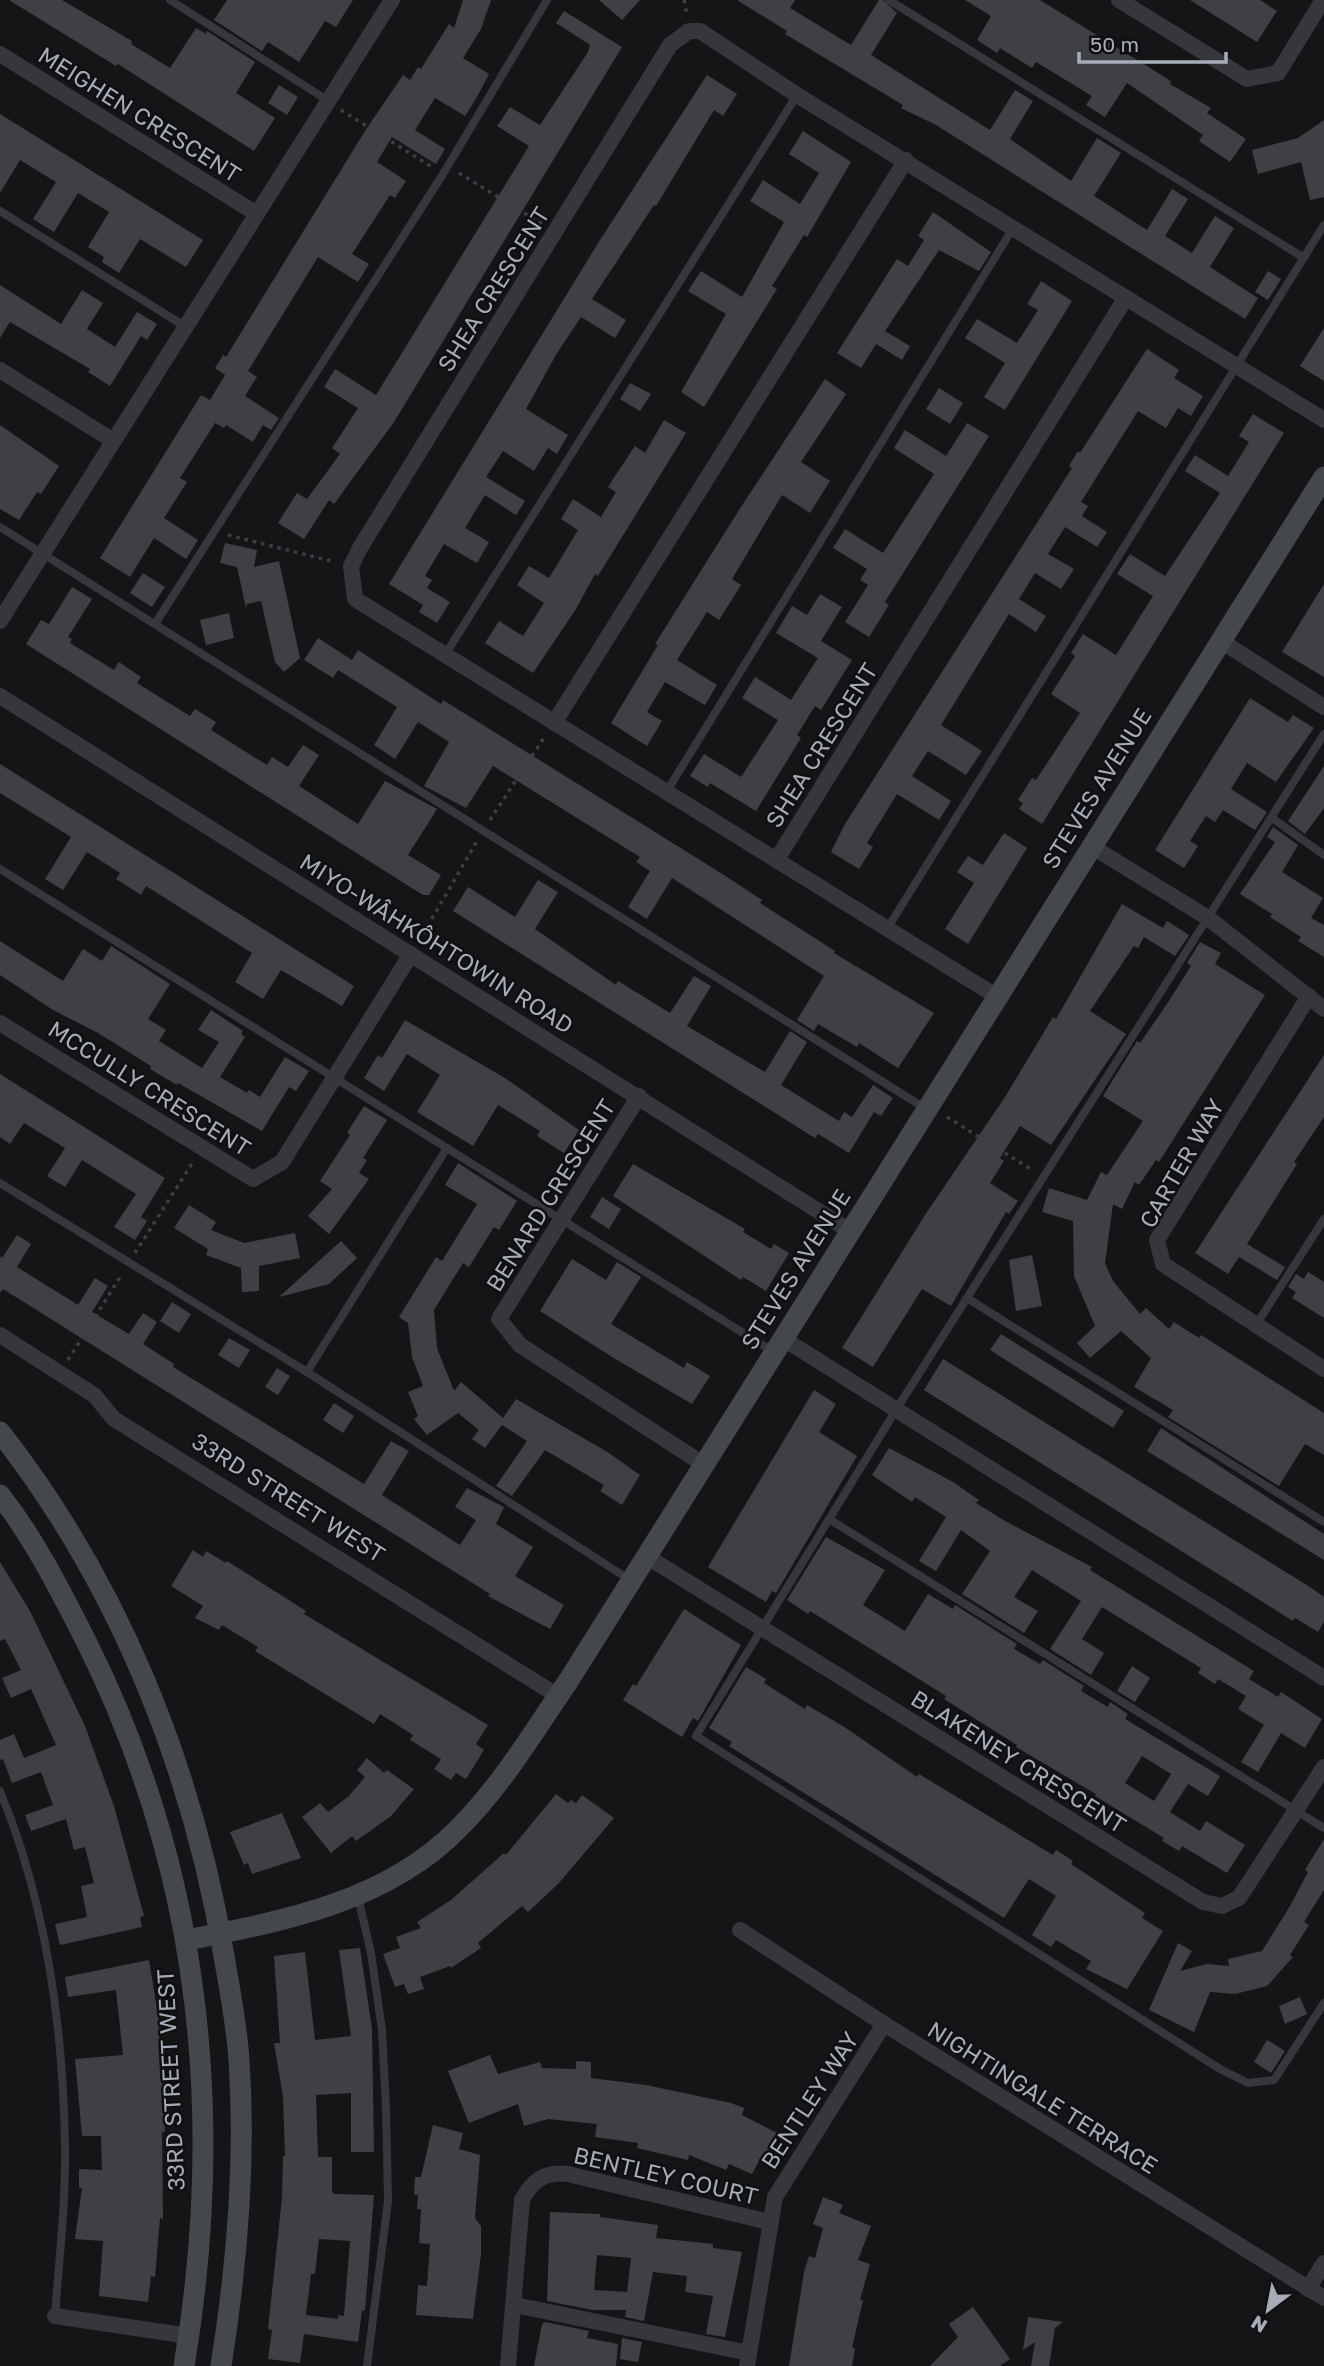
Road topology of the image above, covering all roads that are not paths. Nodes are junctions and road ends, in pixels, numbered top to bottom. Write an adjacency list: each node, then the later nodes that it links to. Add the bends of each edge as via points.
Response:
1 (170, 0): 9 (lane)
2 (392, 0): 9 (street)
3 (547, 0): 26 (lane, via 445,170)
4 (890, 0): 15 (lane)
5 (1119, 0): 6 (street, via 1247,79 1278,73)
6 (1323, 0)
7 (0, 54): 12 (street, MEIGHEN CRESCENT)
8 (797, 94): 10 (street, SHEA CRESCENT); 28 (lane); 28 (street, SHEA CRESCENT, via 700,31 689,31 670,45 351,566 355,599)
9 (327, 100): 12 (street)
10 (906, 160): 14 (street, SHEA CRESCENT); 31 (street)
11 (0, 211): 17 (lane)
12 (257, 214): 17 (street)
13 (1324, 225): 15 (lane)
14 (1013, 228): 16 (street, SHEA CRESCENT); 33 (lane)
15 (1304, 258): 18 (lane)
16 (1125, 299): 18 (street, SHEA CRESCENT); 37 (street, SHEA CRESCENT)
17 (186, 327): 21 (street)
18 (1237, 366): 20 (street, SHEA CRESCENT); 40 (lane)
19 (0, 370): 21 (street)
20 (1324, 420)
21 (112, 440): 24 (street)
22 (1324, 477): 27 (street, STEVES AVENUE)
23 (0, 527): 24 (lane)
24 (42, 553): 25 (street); 26 (lane)
25 (0, 621)
26 (155, 624): 48 (lane)
27 (1221, 641): 30 (street); 35 (street, STEVES AVENUE)
28 (445, 656): 31 (street, SHEA CRESCENT)
29 (0, 696): 41 (street, MIYO-WÂHKÔHTOWIN ROAD)
30 (1324, 707)
31 (554, 723): 33 (street, SHEA CRESCENT)
32 (1324, 734): 34 (lane)
33 (667, 791): 37 (street, SHEA CRESCENT)
34 (1272, 818): 36 (lane); 39 (lane)
35 (1091, 846): 39 (street); 42 (street, STEVES AVENUE)
36 (1324, 855)
37 (777, 859): 40 (street, SHEA CRESCENT)
38 (0, 869): 46 (lane)
39 (1208, 918): 43 (street); 54 (lane)
40 (887, 929): 42 (street, SHEA CRESCENT)
41 (411, 954): 46 (street, MCCULLY CRESCENT); 47 (street, MIYO-WÂHKÔHTOWIN ROAD)
42 (996, 996): 48 (street, STEVES AVENUE)
43 (1309, 996): 44 (street); 55 (street, CARTER WAY, via 1157,1240 1163,1264)
44 (1324, 1009)
45 (0, 1023): 46 (street, MCCULLY CRESCENT, via 253,1179 282,1162)
46 (335, 1078): 49 (lane)
47 (639, 1096): 51 (street, BENARD CRESCENT); 53 (street, MIYO-WÂHKÔHTOWIN ROAD)
48 (926, 1109): 53 (street, STEVES AVENUE)
49 (447, 1148): 51 (lane); 59 (lane)
50 (0, 1183): 59 (lane)
51 (561, 1219): 57 (lane); 62 (street, BENARD CRESCENT, via 499,1319 520,1345)
52 (1324, 1219): 55 (lane)
53 (850, 1231): 57 (street, STEVES AVENUE)
54 (967, 1298): 60 (lane); 65 (lane)
55 (1256, 1325): 58 (street, CARTER WAY)
56 (0, 1335): 70 (street, 33RD STREET WEST, via 94,1395 114,1419)
57 (778, 1345): 60 (street); 62 (street, STEVES AVENUE)
58 (1324, 1369)
59 (307, 1372): 67 (lane)
60 (896, 1410): 64 (lane); 69 (street)
61 (0, 1432): 77 (street, via 75,1542 118,1619 181,1775)
62 (703, 1464): 66 (street, STEVES AVENUE)
63 (0, 1495): 78 (street, 33RD STREET WEST, via 53,1575 99,1667 161,1826)
64 (829, 1518): 68 (lane); 73 (lane)
65 (1324, 1522)
66 (646, 1556): 67 (street, STEVES AVENUE); 68 (street, BLAKENEY CRESCENT)
67 (631, 1580): 70 (street, STEVES AVENUE)
68 (761, 1628): 73 (street, BLAKENEY CRESCENT, via 1203,1902 1222,1906 1239,1898); 79 (lane, via 696,1736 1248,2083 1274,2080)
69 (1324, 1678)
70 (558, 1696): 75 (street, STEVES AVENUE, via 511,1768 457,1830 412,1866)
71 (1324, 1767): 73 (street, BLAKENEY CRESCENT)
72 (0, 1791): 86 (lane, via 14,1825 52,1968 65,2146)
73 (1294, 1809): 74 (lane)
74 (1324, 1828)
75 (358, 1896): 77 (street, STEVES AVENUE, via 287,1920); 91 (lane, via 382,2031 387,2134 388,2201)
76 (740, 1930): 80 (street, NIGHTINGALE TERRACE)
77 (220, 1933): 78 (street, STEVES AVENUE); 90 (street, via 239,2059 241,2168 237,2248)
78 (187, 1940): 87 (street, 33RD STREET WEST, via 198,2025 204,2166)
79 (1324, 2003)
80 (884, 2024): 81 (street, BENTLEY WAY, via 778,2190); 83 (street, NIGHTINGALE TERRACE)
81 (769, 2222): 85 (street, BENTLEY COURT, via 568,2174 544,2176 530,2183 522,2200); 88 (street, BENTLEY WAY)
82 (1324, 2263): 83 (street)
83 (1308, 2289): 84 (street, NIGHTINGALE TERRACE)
84 (1324, 2298)
85 (515, 2305): 88 (street); 92 (street, BENTLEY COURT)
86 (55, 2316): 87 (street)
87 (189, 2336): 89 (street, 33RD STREET WEST)
88 (748, 2360)
89 (184, 2366)
90 (221, 2366)
91 (367, 2366)
92 (508, 2366)

